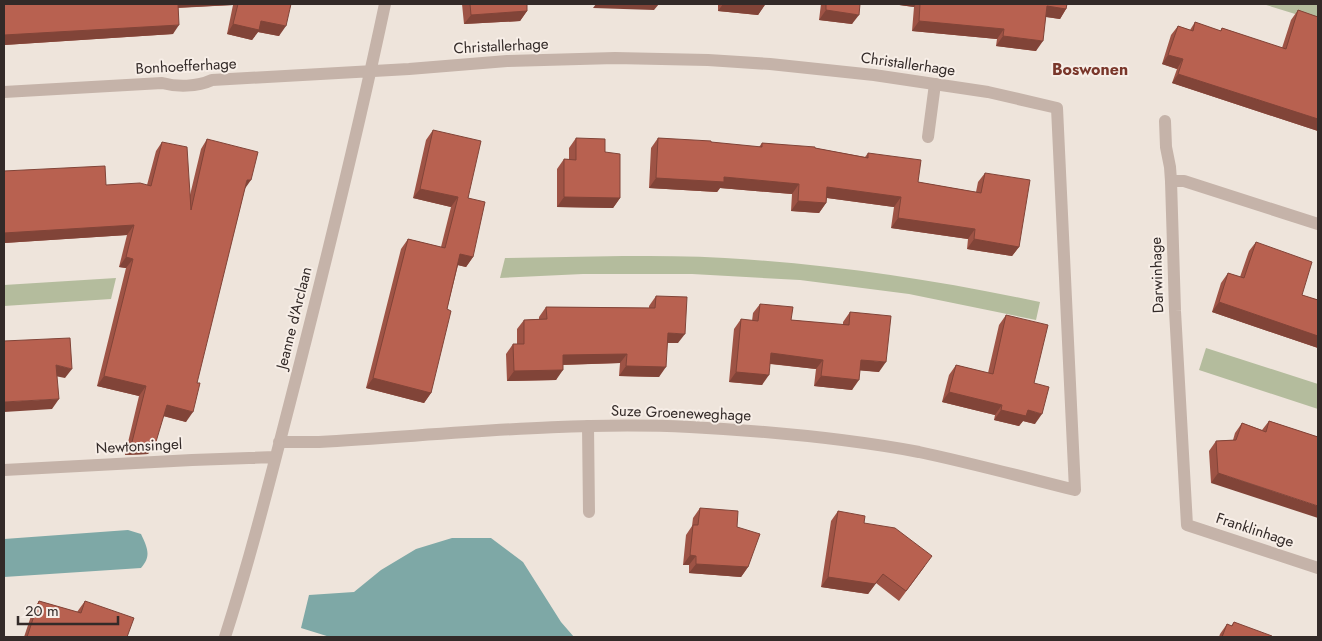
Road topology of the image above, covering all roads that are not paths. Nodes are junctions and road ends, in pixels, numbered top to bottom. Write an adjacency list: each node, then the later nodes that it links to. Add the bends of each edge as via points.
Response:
1 (384, 4): 2 (street, Jeanne d'Arclaan)
2 (370, 71): 3 (street, Christallerhage, via 507,60 659,59 839,70); 4 (street, Bonhoefferhage, via 212,80 204,84 172,86 162,83); 10 (street, Jeanne d'Arclaan)
3 (936, 84): 6 (street); 13 (street, Christallerhage, via 1058,108)
4 (4, 92)
5 (1165, 121): 7 (street, Darwinhage)
6 (928, 137)
7 (1171, 181): 8 (street, via 1184,181); 15 (street, Darwinhage)
8 (1318, 224)
9 (588, 426): 10 (street, Suze Groeneweghage); 13 (street, Suze Groeneweghage, via 689,427 833,440 952,459); 14 (street)
10 (279, 442): 11 (street, Jeanne d'Arclaan)
11 (275, 457): 12 (street, Newtonsingel); 17 (street, Jeanne d'Arclaan)
12 (4, 470)
13 (1075, 490)
14 (589, 512)
15 (1186, 521): 16 (street, Franklinhage, via 1187,525)
16 (1318, 568)
17 (225, 637)

